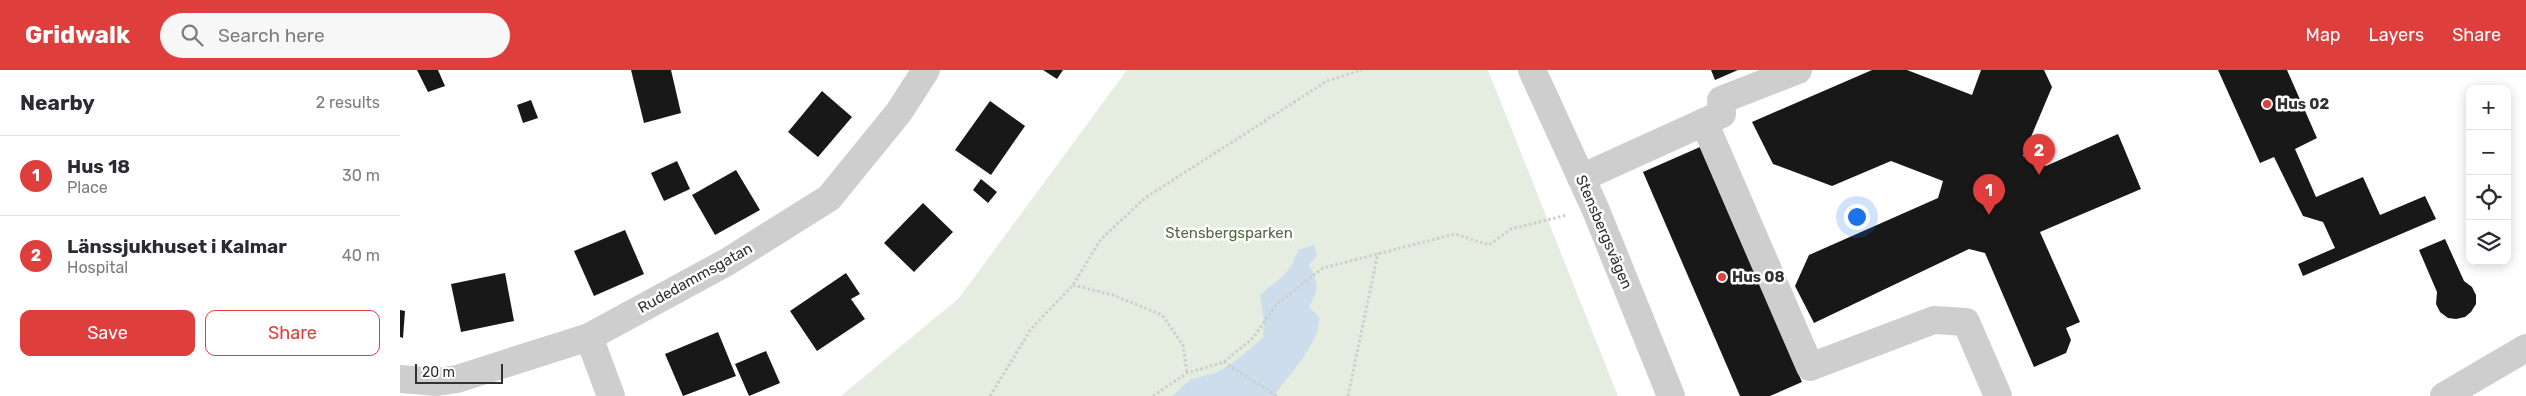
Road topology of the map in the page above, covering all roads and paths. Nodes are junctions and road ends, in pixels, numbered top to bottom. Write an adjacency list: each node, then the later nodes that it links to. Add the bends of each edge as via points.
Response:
1 (926, 70): 10 (street, Rudedammsgatan, via 898,112 829,198 727,262)
2 (1362, 70): 9 (path, via 1327,81 1144,198 1101,238)
3 (1532, 70): 6 (street, Stensbergsvägen)
4 (1798, 70): 5 (street, via 1721,100 1722,114)
5 (1704, 122): 6 (street); 22 (street, via 1810,367 1934,320 1966,322)
6 (1581, 178): 7 (street, Stensbergsvägen)
7 (1595, 208): 8 (path, via 1510,229 1489,245 1455,234); 21 (street, Stensbergsvägen)
8 (1378, 253): 12 (path, via 1323,268 1277,304 1253,338); 20 (path)
9 (1073, 285): 13 (path, via 1113,295 1162,315 1183,345); 17 (path, via 1031,328)
10 (588, 337): 15 (street, Rudedammsgatan); 16 (street)
11 (2526, 348): 23 (street)
12 (1224, 362): 13 (path); 19 (path)
13 (1187, 373): 18 (path)
14 (400, 379): 15 (street, Rudedammsgatan, via 436,382)
15 (456, 388)
16 (611, 396)
17 (990, 396)
18 (1153, 396)
19 (1277, 396)
20 (1348, 396)
21 (1671, 396)
22 (1998, 396)
23 (2444, 396)

